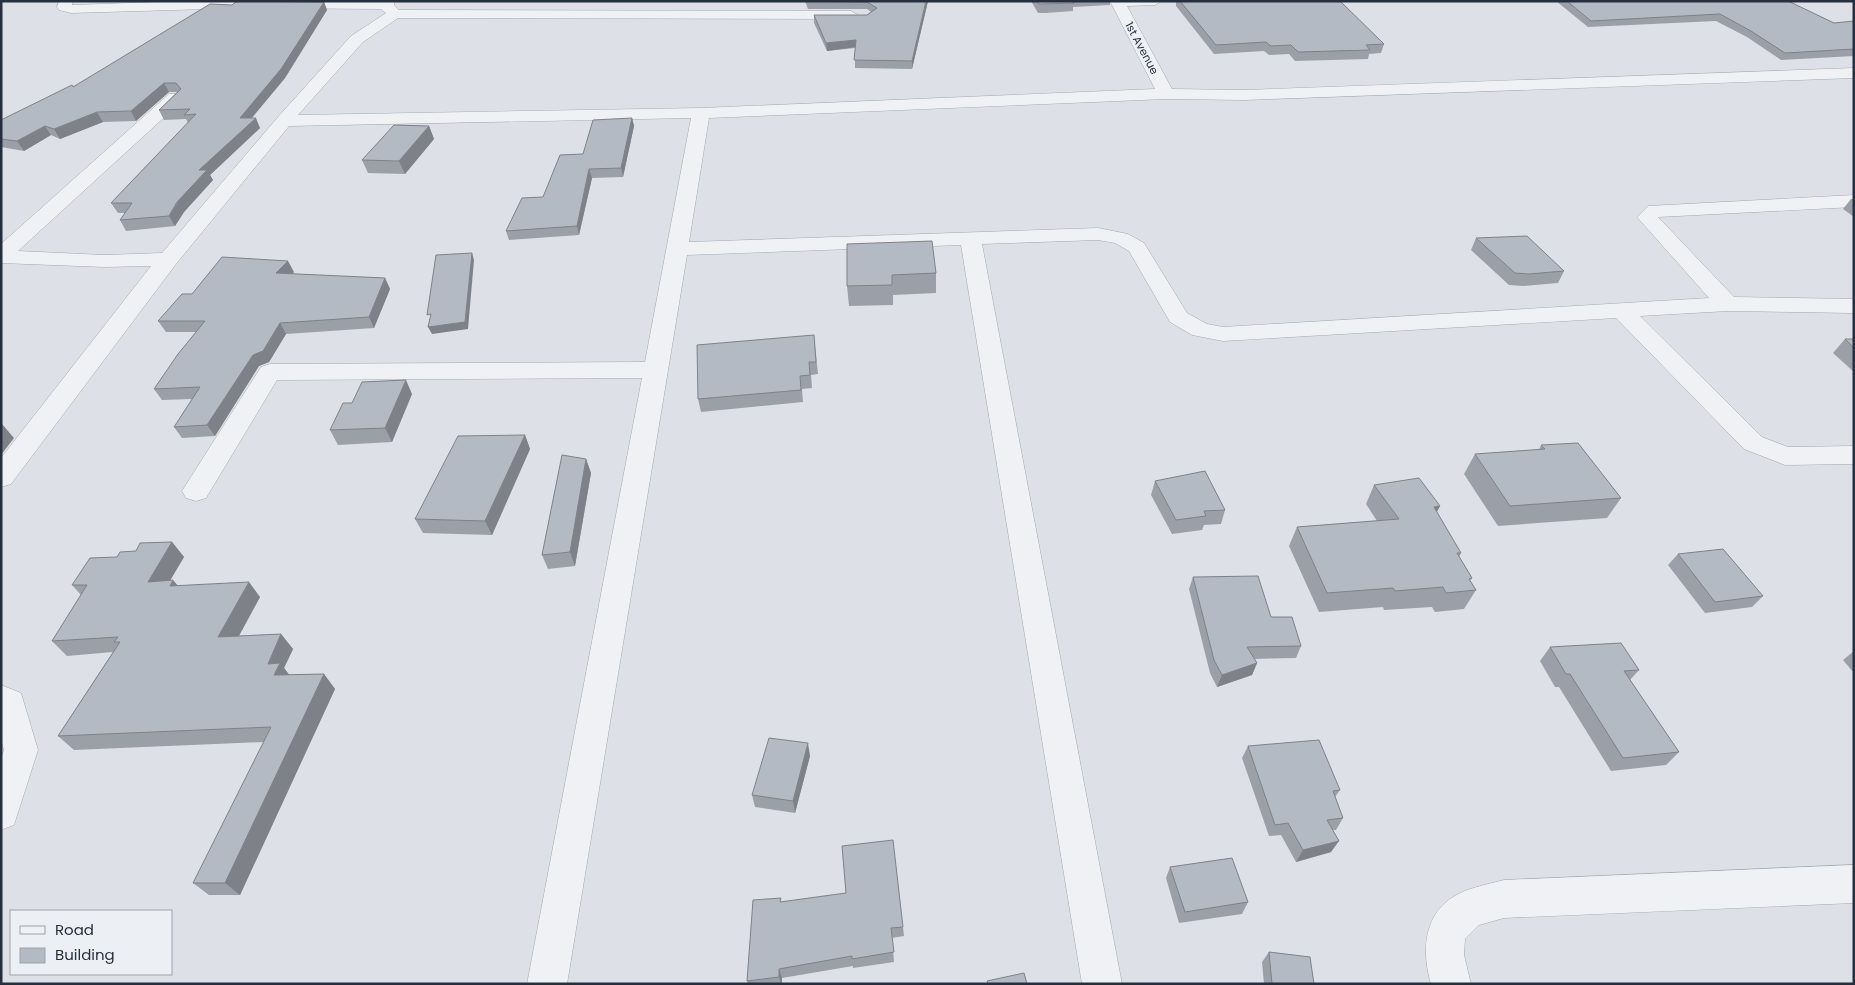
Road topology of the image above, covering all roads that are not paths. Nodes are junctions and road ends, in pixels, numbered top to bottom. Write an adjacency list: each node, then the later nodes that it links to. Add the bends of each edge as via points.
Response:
1 (66, 1): 4 (street, via 64,7 71,9 242,4)
2 (1155, 1): 3 (street)
3 (1118, 2): 8 (street, 1st Avenue)
4 (390, 7): 5 (street); 11 (street)
5 (771, 8): 6 (street)
6 (867, 16)
7 (1854, 74): 8 (street, via 1255,94)
8 (1166, 94): 10 (street)
9 (175, 98): 15 (street)
10 (701, 113): 11 (street); 14 (street)
11 (284, 121): 16 (street)
12 (1854, 201): 17 (street, via 1655,210 1647,216)
13 (970, 238): 14 (street); 19 (street, via 1098,234 1121,238 1137,247 1178,317 1200,330 1223,334); 28 (street)
14 (677, 249): 20 (street)
15 (1, 256): 16 (street, via 104,261)
16 (168, 259): 22 (street)
17 (1728, 304): 18 (street); 19 (street)
18 (1854, 306)
19 (1622, 311): 21 (street, via 1753,443 1785,456)
20 (656, 370): 23 (street, via 270,372); 27 (street)
21 (1854, 455)
22 (1, 477)
23 (196, 491)
24 (1, 699): 25 (street, via 9,703 21,750)
25 (1, 812)
26 (1854, 884): 29 (street, via 1504,899 1464,913 1446,933 1444,965)
27 (547, 984)
28 (1102, 984)
29 (1451, 984)

